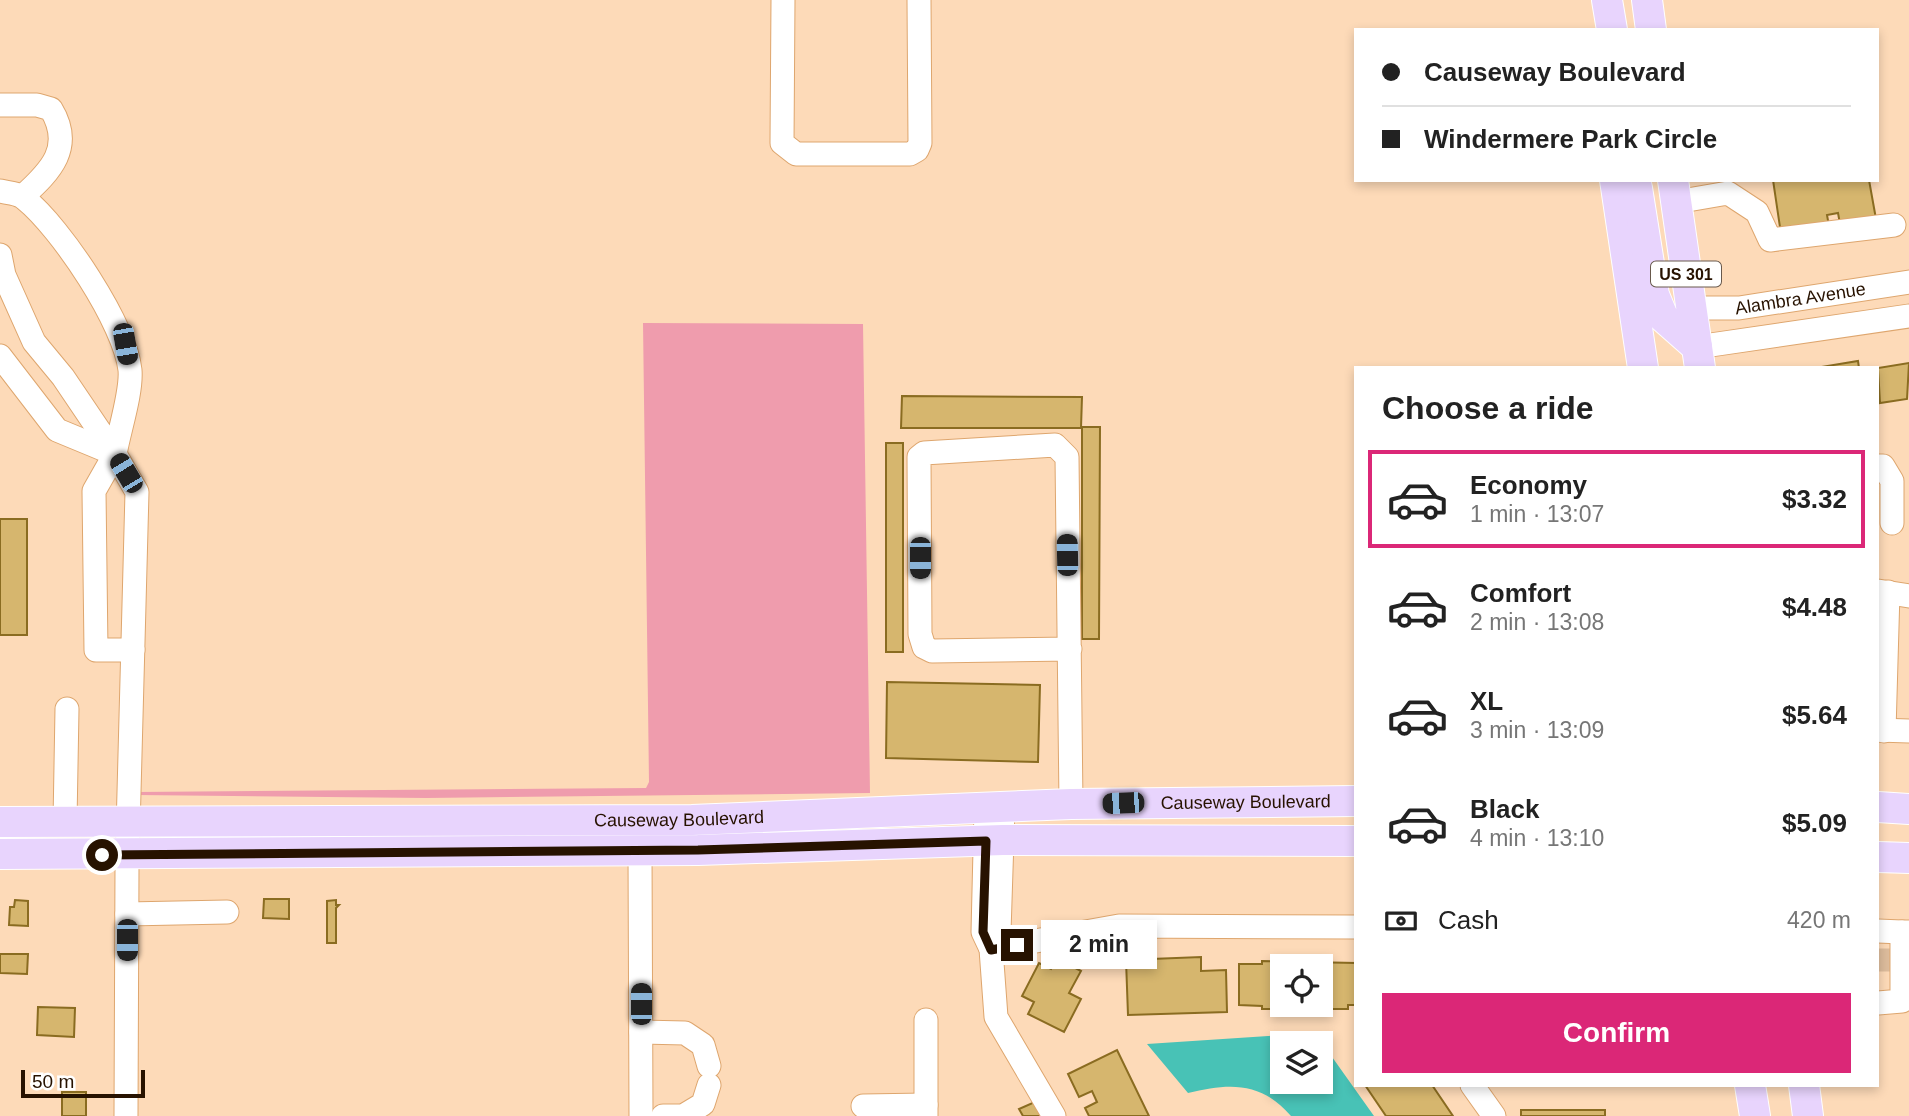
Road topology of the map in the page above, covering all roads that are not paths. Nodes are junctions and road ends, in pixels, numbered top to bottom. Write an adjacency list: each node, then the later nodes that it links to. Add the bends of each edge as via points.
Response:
1 (783, 0): 2 (street, via 782,143 796,154 910,154 920,143)
2 (919, 0)
3 (1589, 0): 6 (main road)
4 (1607, 0): 7 (main road)
5 (1647, 0): 8 (main road)
6 (1593, 28)
7 (1612, 28)
8 (1651, 28)
9 (0, 105): 14 (street, via 51,109 60,124 57,159)
10 (1615, 182): 22 (main road, US 301)
11 (1636, 182): 21 (main road, via 1654,295 1663,317)
12 (0, 191): 14 (street)
13 (1674, 191): 15 (street, via 1728,193 1756,212 1770,240); 18 (main road, US 301)
14 (23, 196): 23 (street, via 98,293 125,344 130,373)
15 (1894, 225)
16 (0, 254): 23 (street, via 4,275 34,342)
17 (1909, 282): 18 (street, Alambra Avenue, via 1739,308)
18 (1691, 308): 21 (main road, US 301)
19 (1909, 316): 21 (street, Alambra Avenue)
20 (0, 356): 23 (street, via 57,430)
21 (1698, 357)
22 (1643, 366)
23 (115, 454): 28 (street, via 137,492); 28 (street, via 94,491 96,650)
24 (1879, 466): 25 (street, via 1884,466 1892,481)
25 (1893, 523)
26 (1891, 593): 30 (street)
27 (1070, 649): 27 (street, via 1063,450 1055,445 924,453 919,457 920,634 925,648); 33 (street)
28 (133, 650): 39 (street)
29 (67, 709): 38 (street)
30 (1881, 731): 31 (street)
31 (1909, 732)
32 (1354, 801): 33 (main road, Causeway Boulevard)
33 (1071, 804): 35 (main road, Causeway Boulevard)
34 (1879, 807): 36 (main road)
35 (995, 808): 39 (main road, Causeway Boulevard, via 692,820); 40 (street)
36 (1909, 809)
37 (0, 822): 38 (main road, Causeway Boulevard)
38 (65, 822): 39 (main road, Causeway Boulevard)
39 (129, 823): 44 (street)
40 (995, 840): 41 (main road, Causeway Boulevard); 42 (main road, Causeway Boulevard); 52 (street, via 999,932)
41 (1354, 841)
42 (640, 851): 44 (main road, Causeway Boulevard); 55 (street)
43 (0, 855): 44 (main road, Causeway Boulevard)
44 (127, 855): 48 (street)
45 (1879, 857): 46 (main road)
46 (1909, 858)
47 (227, 912): 48 (street)
48 (127, 914): 61 (street)
49 (1354, 927): 52 (street, via 1119,926)
50 (1879, 931): 51 (street)
51 (1905, 932): 53 (street, via 1896,960 1902,1001)
52 (991, 950): 64 (street, via 996,1017)
53 (1879, 1003)
54 (926, 1020): 60 (street)
55 (641, 1032): 62 (street); 63 (street, via 685,1033 703,1045 709,1075 703,1104 683,1116)
56 (1473, 1087): 65 (street)
57 (1750, 1087): 66 (main road)
58 (1804, 1087): 67 (main road)
59 (863, 1106): 60 (street)
60 (926, 1110)
61 (126, 1116)
62 (641, 1116)
63 (663, 1116)
64 (1054, 1116)
65 (1494, 1116)
66 (1755, 1116)
67 (1808, 1116)

